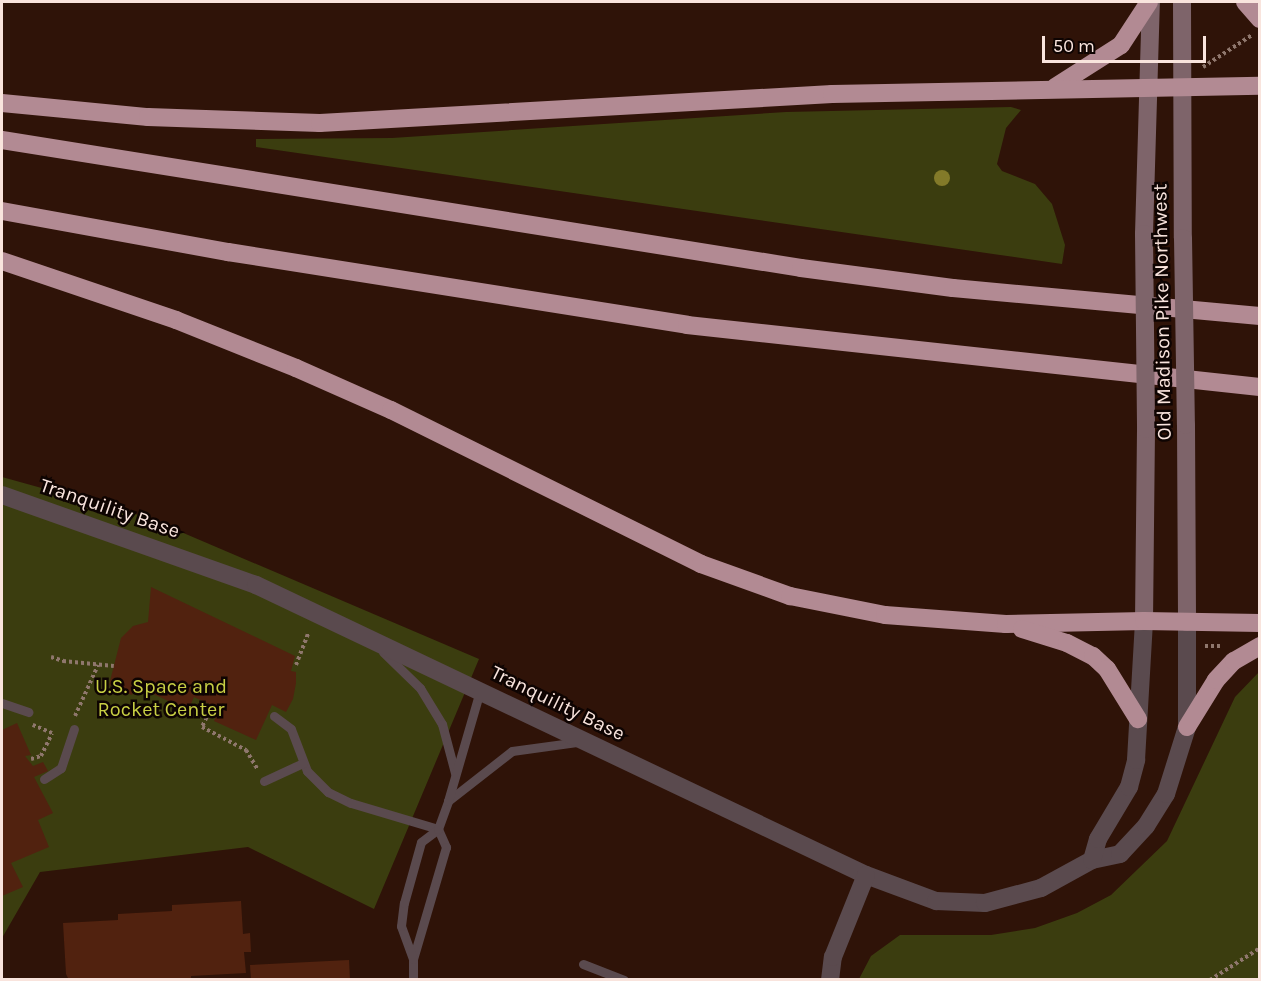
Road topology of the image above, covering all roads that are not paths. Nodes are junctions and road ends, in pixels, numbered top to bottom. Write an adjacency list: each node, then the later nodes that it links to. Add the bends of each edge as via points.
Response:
1 (1150, 2): 7 (highway, via 1113,52); 8 (main road, Old Madison Pike Northwest)
2 (1182, 2): 6 (main road, Old Madison Pike Northwest)
3 (1245, 2): 4 (highway)
4 (1258, 26)
5 (1260, 86): 6 (highway)
6 (1181, 87): 8 (highway); 17 (main road, Old Madison Pike Northwest, bridge)
7 (1054, 88): 8 (highway); 9 (highway, via 820,94 332,122 148,117)
8 (1147, 88): 16 (main road, Old Madison Pike Northwest, bridge)
9 (2, 103)
10 (2, 140): 13 (highway, via 813,269 953,288)
11 (2, 211): 14 (highway, via 228,252 687,325)
12 (2, 261): 19 (highway, via 176,320 296,368 391,410 642,536 747,582 836,608)
13 (1260, 316)
14 (1260, 387)
15 (2, 495): 20 (street, Tranquility Base, via 190,559)
16 (1144, 621): 17 (highway); 19 (highway); 26 (street)
17 (1188, 622): 18 (highway); 28 (street, Tranquility Base)
18 (1260, 623)
19 (1006, 624): 26 (highway, via 1067,643 1093,656 1107,669)
20 (371, 639): 22 (street, Tranquility Base); 31 (lane, via 420,688 442,724)
21 (1260, 646): 28 (highway, via 1234,661 1216,680)
22 (480, 691): 29 (street, Tranquility Base); 31 (lane)
23 (2, 703): 24 (lane)
24 (28, 712)
25 (274, 716): 30 (lane, via 295,736)
26 (1138, 719): 36 (street, via 1136,760 1129,787 1098,839)
27 (74, 724): 32 (lane, via 61,768)
28 (1187, 728): 36 (street, Tranquility Base, via 1166,794 1146,826 1120,854)
29 (587, 742): 34 (lane, via 541,744 512,751); 37 (street, Tranquility Base)
30 (303, 764): 33 (lane); 35 (lane, via 314,779 338,798)
31 (456, 776): 34 (lane)
32 (44, 779)
33 (265, 780)
34 (448, 801): 35 (lane)
35 (438, 829): 38 (lane, via 446,846); 38 (lane, via 421,842 404,903 400,926)
36 (1092, 860): 37 (street, Tranquility Base, via 1041,888 985,903 936,901)
37 (866, 875): 42 (street, via 833,957)
38 (413, 959): 40 (lane)
39 (583, 964): 41 (lane)
40 (413, 980)
41 (624, 980)
42 (830, 980)

